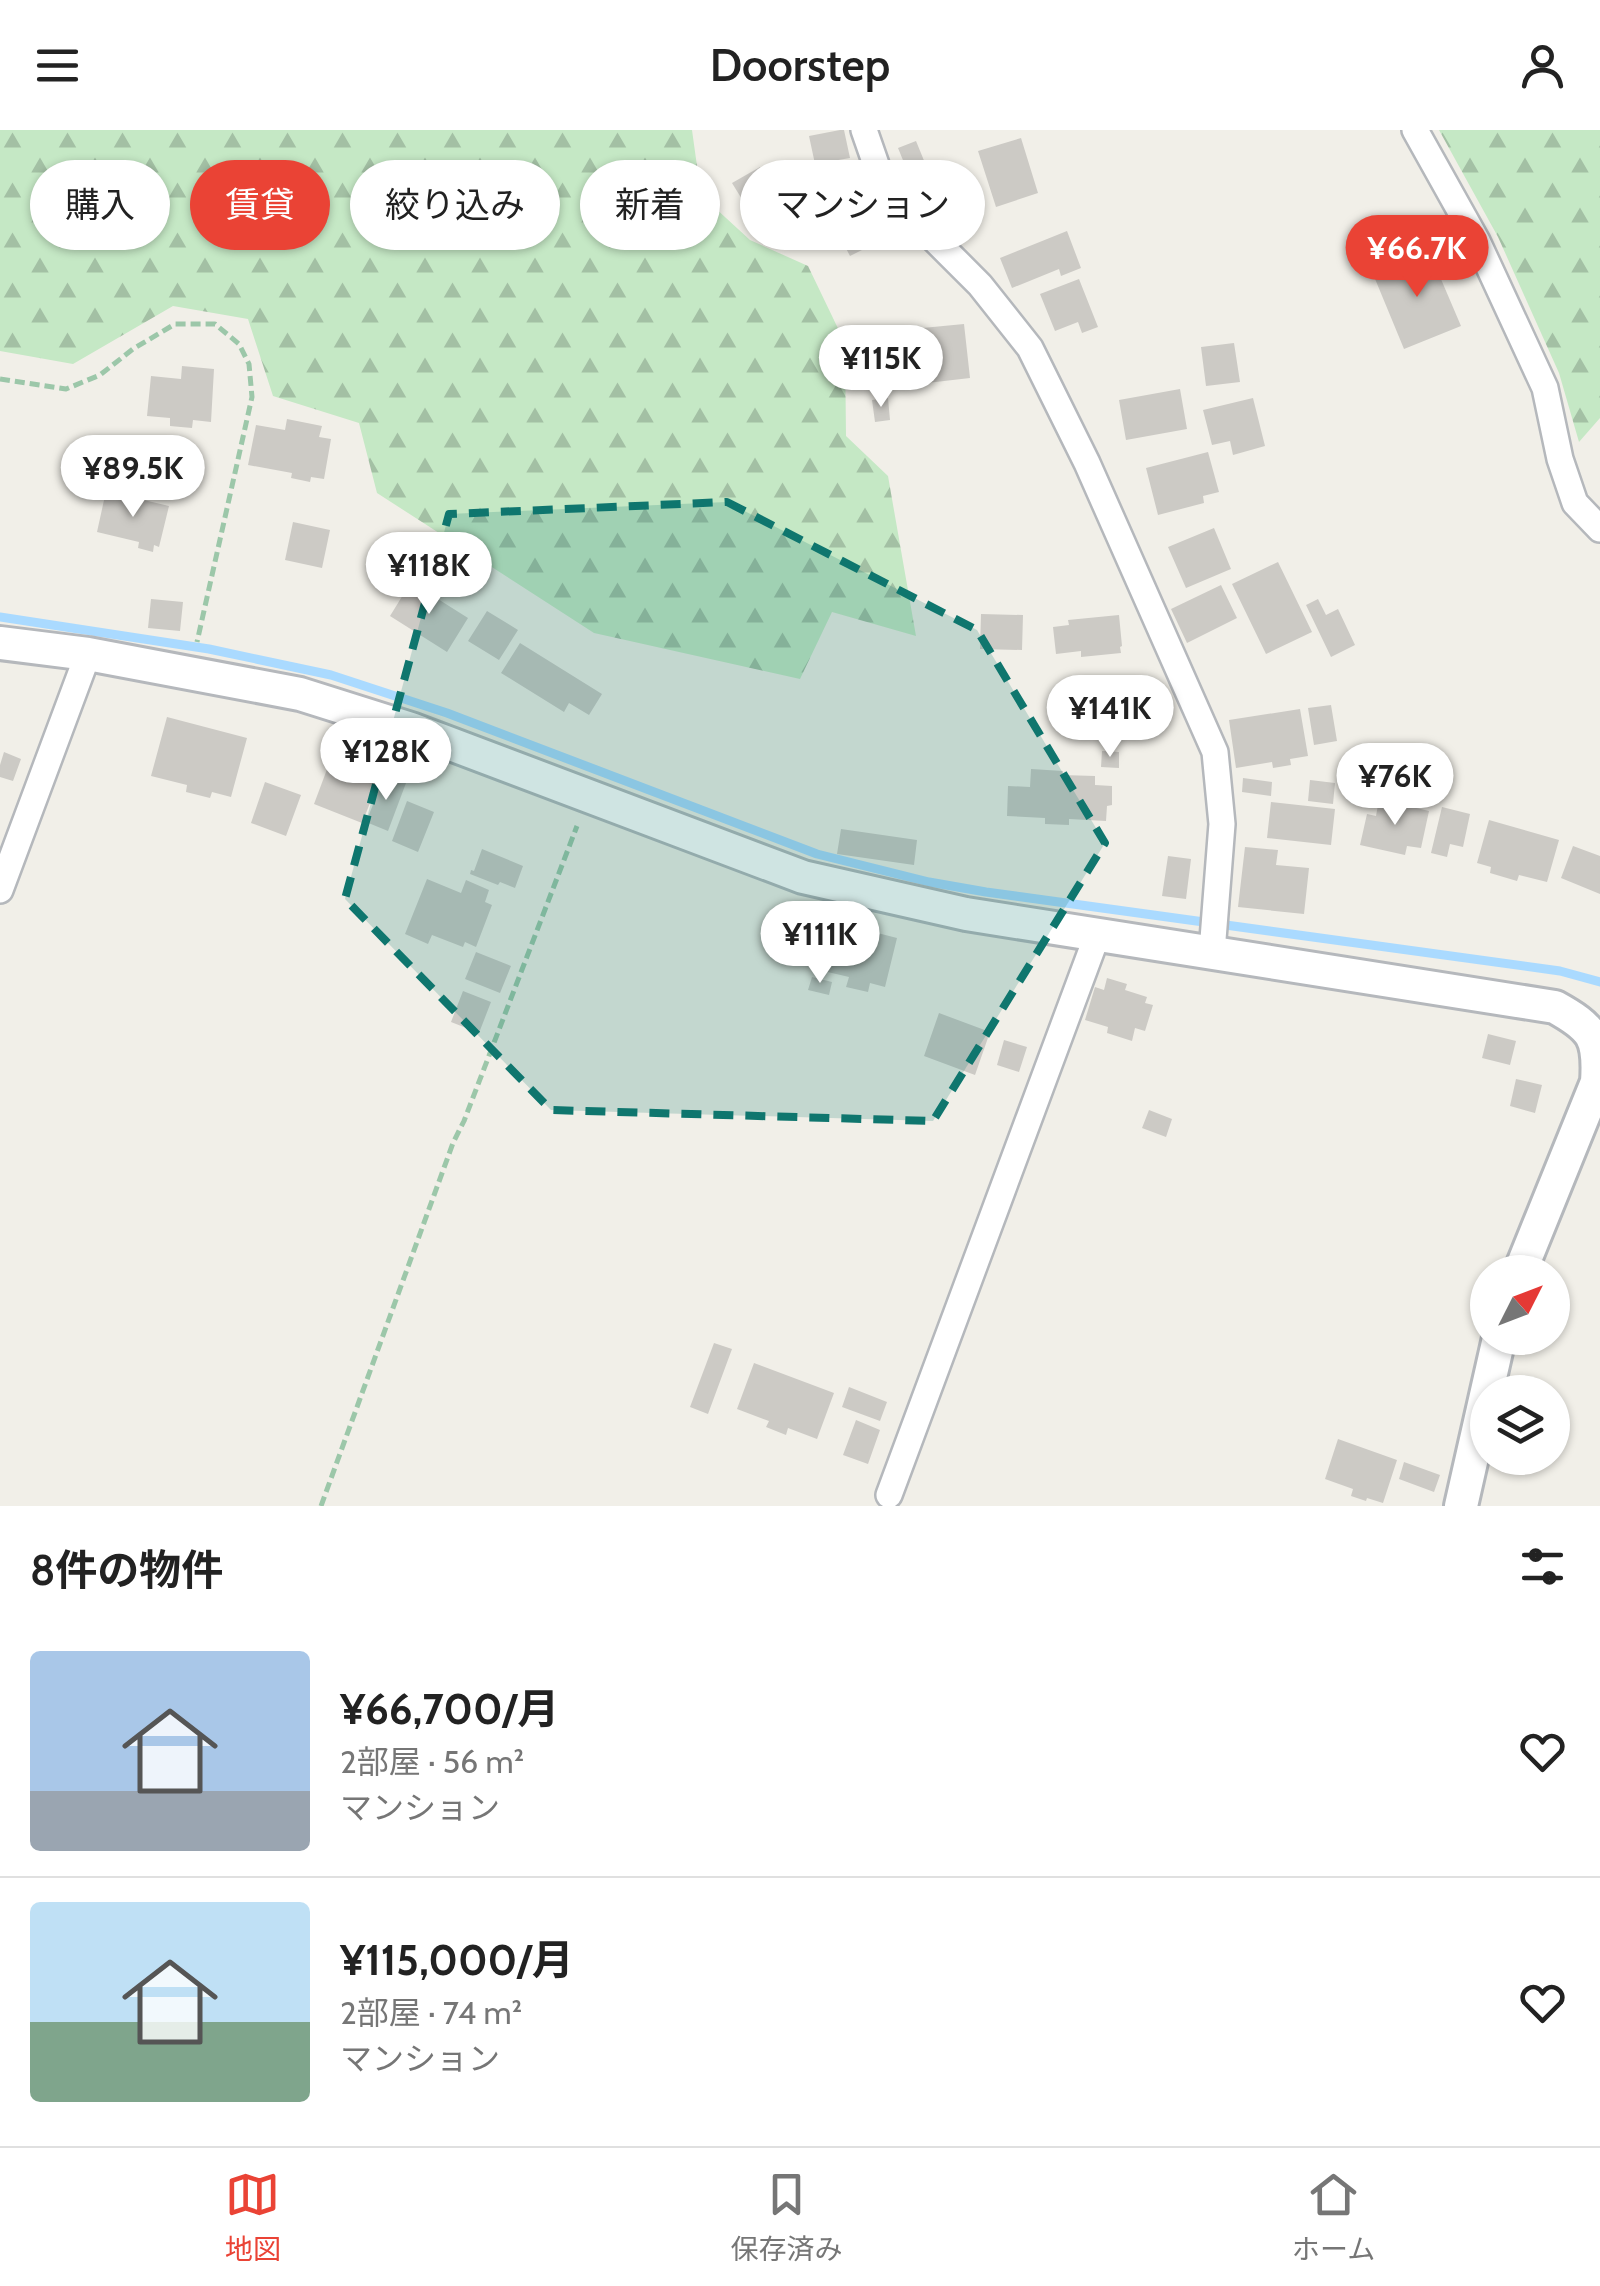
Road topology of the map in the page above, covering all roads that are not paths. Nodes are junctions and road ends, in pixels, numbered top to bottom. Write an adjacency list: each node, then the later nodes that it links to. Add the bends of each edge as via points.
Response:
1 (864, 130): 8 (street, via 879,172 904,208 1030,348 1215,752 1222,824)
2 (1414, 130): 3 (street, via 1477,241 1545,388 1575,503)
3 (1600, 529)
4 (0, 643): 5 (street)
5 (88, 654): 6 (street); 7 (street, via 300,694 411,729 803,877 966,914)
6 (0, 890)
7 (1098, 933): 8 (street); 12 (street)
8 (1212, 952): 9 (street, via 1555,1006)
9 (1596, 1031): 10 (street, via 1597,1082)
10 (1527, 1255)
11 (1494, 1355): 13 (street)
12 (889, 1494)
13 (1462, 1506)

